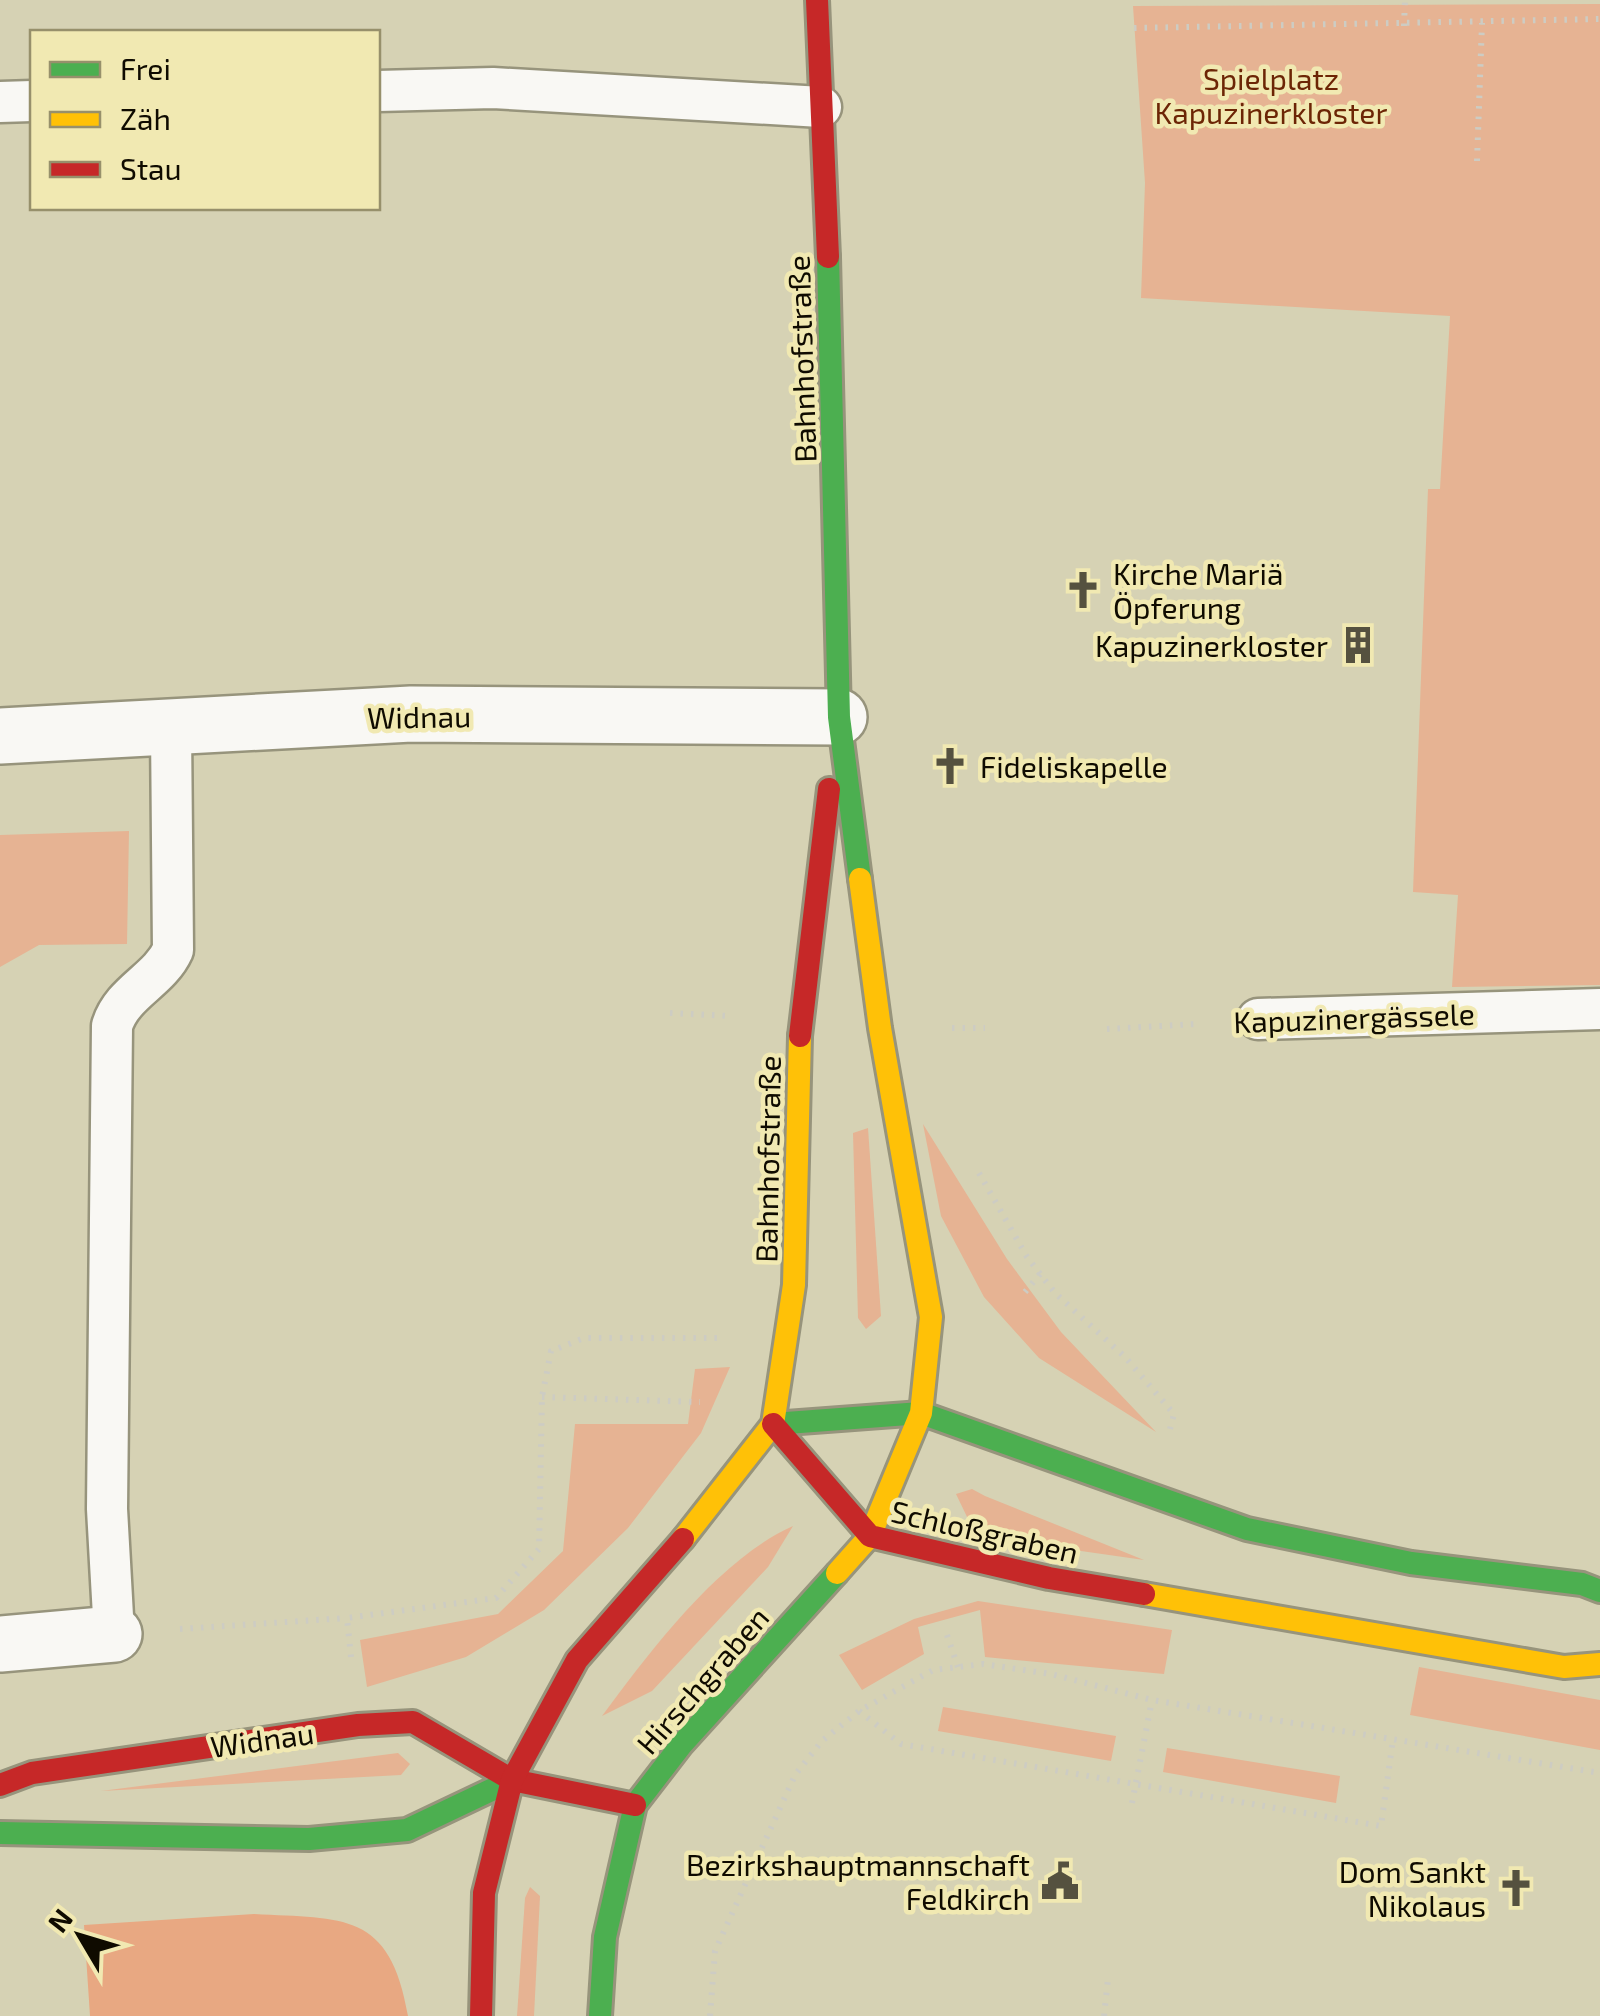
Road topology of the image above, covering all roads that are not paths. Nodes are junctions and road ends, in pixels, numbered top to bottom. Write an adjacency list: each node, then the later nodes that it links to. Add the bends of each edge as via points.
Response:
1 (817, 0): 5 (main road, Bahnhofstraße)
2 (380, 91): 5 (lane, via 492,88)
3 (30, 101): 4 (lane)
4 (0, 102)
5 (821, 107): 6 (main road, Bahnhofstraße)
6 (839, 717): 7 (street, Widnau, via 411,714); 11 (main road, Bahnhofstraße, via 880,1028 931,1318); 12 (main road, Bahnhofstraße, via 801,1009 794,1285)
7 (171, 728): 8 (street, Widnau); 15 (lane, via 173,950 161,970 127,998 112,1026 107,1509)
8 (0, 736)
9 (1600, 1009): 10 (lane, Kapuzinergässele)
10 (1258, 1019)
11 (921, 1414): 12 (main road); 13 (main road, Hirschgraben); 14 (main road, via 1247,1529 1411,1563)
12 (773, 1424): 13 (main road, Schloßgraben); 18 (main road, via 719,1498 577,1660)
13 (870, 1536): 17 (main road, Schloßgraben, via 1049,1578 1564,1667); 20 (main road, Hirschgraben, via 682,1744)
14 (1600, 1591)
15 (114, 1634): 16 (street)
16 (0, 1644)
17 (1600, 1664)
18 (512, 1780): 19 (main road, Widnau, via 412,1722 32,1773); 20 (main road, Widnau); 21 (main road, via 407,1830 309,1839); 22 (main road, via 484,1894)
19 (0, 1785)
20 (636, 1805): 23 (main road, Hirschgraben, via 605,1936)
21 (0, 1832)
22 (481, 2016)
23 (600, 2016)

